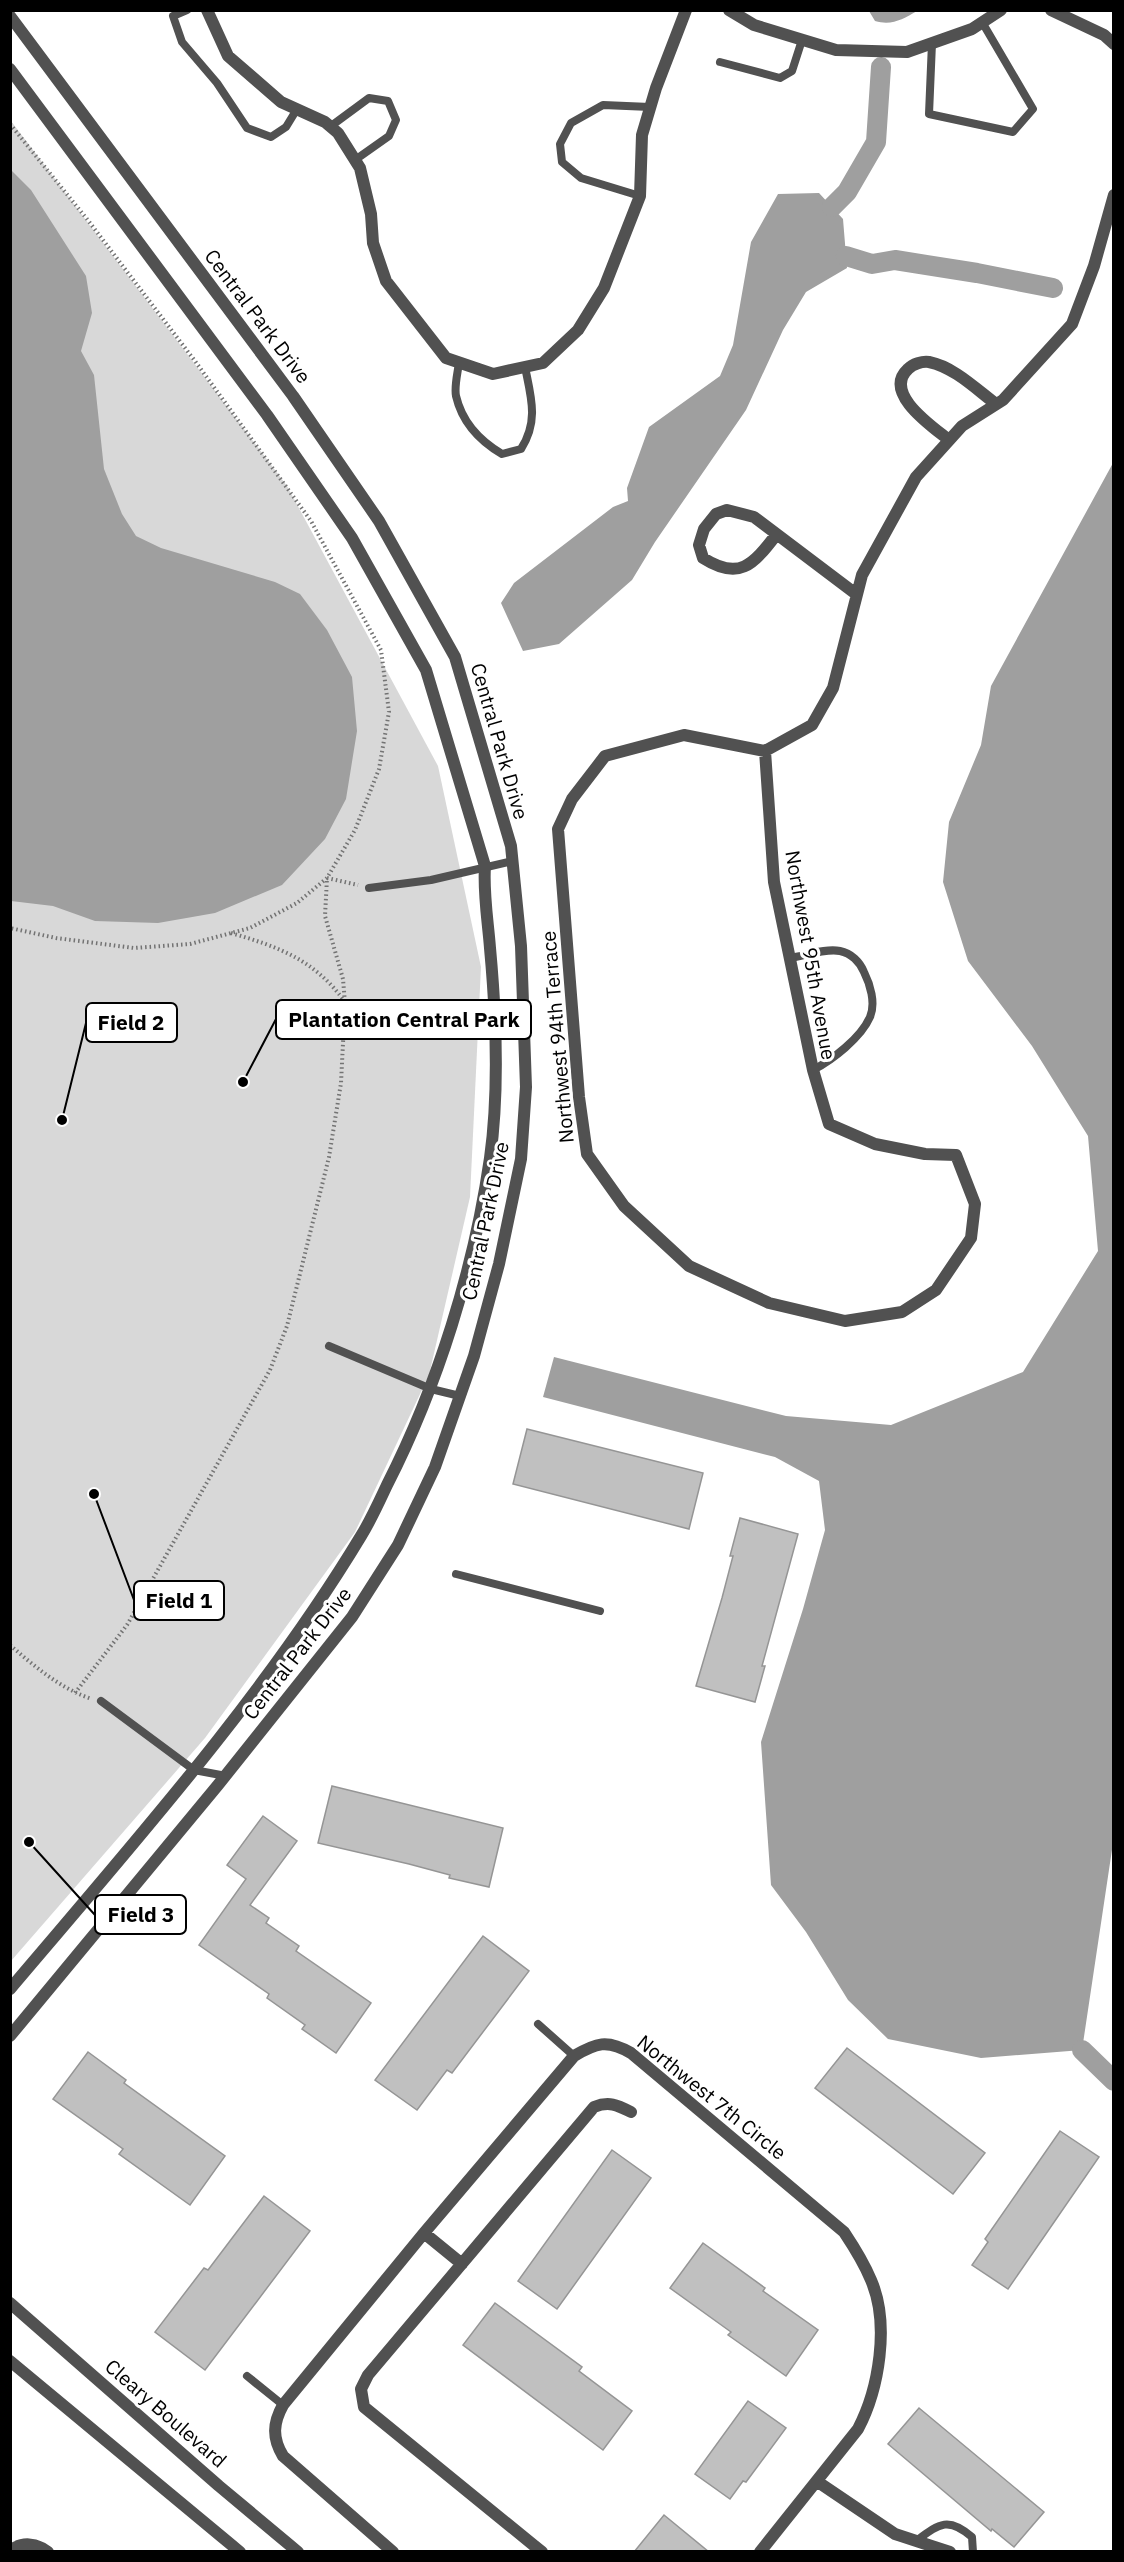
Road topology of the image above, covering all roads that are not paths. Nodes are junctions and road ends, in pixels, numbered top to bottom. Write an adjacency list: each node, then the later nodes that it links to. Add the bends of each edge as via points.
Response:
1 (187, 10): 16 (lane, via 173,16 182,42 217,83 247,128 271,137 286,127)
2 (207, 10): 16 (street, via 228,56 280,102)
3 (686, 10): 15 (street)
4 (729, 10): 7 (street)
5 (1001, 10): 9 (street)
6 (1051, 10): 12 (street, via 1104,35)
7 (746, 15): 10 (street, via 754,25)
8 (10, 16): 28 (street, Central Park Drive, via 293,396 379,521 455,657)
9 (982, 22): 11 (street); 11 (lane, via 1033,109 1013,132 929,114)
10 (802, 40): 11 (street, via 836,50 896,52); 13 (lane, via 792,71 780,78)
11 (932, 43)
12 (1113, 44)
13 (720, 62)
14 (10, 69): 29 (street, Central Park Drive, via 267,415 352,538 426,670)
15 (650, 107): 20 (street, via 642,135); 20 (lane, via 603,105 571,123 560,144 562,162 581,178)
16 (297, 109): 17 (street)
17 (331, 126): 18 (street); 18 (lane, via 369,98 388,101 396,120 388,136)
18 (355, 160): 21 (street, via 371,214 373,243 386,281 446,358)
19 (1113, 195): 23 (street, via 1094,266 1072,324)
20 (640, 196): 22 (street, via 604,288 578,330 543,363)
21 (459, 362): 22 (street, via 493,374); 22 (lane, via 455,394 468,424 484,444 502,454 521,449 531,433 532,404)
22 (525, 367)
23 (996, 404): 24 (street, via 962,426); 24 (street, via 956,373 928,362 906,370 901,383 904,398 912,410)
24 (949, 440): 26 (street, via 916,477 862,575)
25 (776, 535): 25 (street, via 754,517 728,510 716,514 704,529 699,545 703,558 733,570 746,566); 26 (street)
26 (856, 594): 27 (street, via 833,688 813,725)
27 (765, 751): 31 (street, Northwest 95th Avenue, via 774,882); 33 (street, Northwest 94th Terrace, via 684,735 605,756 572,799 558,830 587,1154 624,1206 689,1266 770,1303 845,1321 902,1312 936,1290 971,1238 975,1204 972,1194 956,1155 925,1154 875,1144)
28 (513, 861): 29 (lane); 36 (street, Central Park Drive, via 521,946 526,1087 521,1160 499,1264)
29 (485, 866): 30 (lane, via 431,880); 35 (street, Central Park Drive, via 495,1089 490,1158 469,1260)
30 (369, 888)
31 (790, 958): 32 (street, Northwest 95th Avenue); 32 (lane, via 843,951 861,966 870,984 870,1017 836,1058)
32 (813, 1070): 33 (street, Northwest 95th Avenue)
33 (830, 1124)
34 (329, 1346): 35 (lane)
35 (431, 1389): 36 (lane); 40 (street, Central Park Drive, via 363,1534 316,1606)
36 (460, 1396): 41 (street, Central Park Drive, via 435,1467 398,1545 352,1617)
37 (456, 1574): 38 (lane)
38 (600, 1611)
39 (101, 1701): 40 (lane)
40 (194, 1770): 41 (lane); 42 (street, Central Park Drive)
41 (226, 1776): 44 (street, Central Park Drive)
42 (10, 1989)
43 (538, 2024): 45 (lane)
44 (10, 2036)
45 (574, 2056): 47 (street, Northwest 7th Circle); 53 (street, Northwest 7th Circle, via 607,2043 631,2053 844,2232 860,2257 873,2283 879,2315 878,2369 869,2409)
46 (631, 2112): 48 (street, via 616,2104 594,2107)
47 (424, 2233): 48 (street); 52 (street, Northwest 7th Circle)
48 (462, 2264): 60 (street, via 368,2375 361,2389 364,2407)
49 (10, 2302): 58 (street, Cleary Boulevard)
50 (10, 2361): 57 (street)
51 (247, 2376): 52 (lane)
52 (283, 2405): 59 (street, Northwest 7th Circle, via 275,2433 283,2457)
53 (818, 2482): 54 (street, via 895,2534); 61 (street, Northwest 7th Circle)
54 (916, 2541): 62 (street); 63 (lane, via 938,2524 958,2525 972,2537)
55 (10, 2551): 56 (street, via 25,2544)
56 (48, 2552)
57 (240, 2552)
58 (298, 2552)
59 (393, 2552)
60 (542, 2552)
61 (760, 2552)
62 (950, 2552)
63 (973, 2552)

